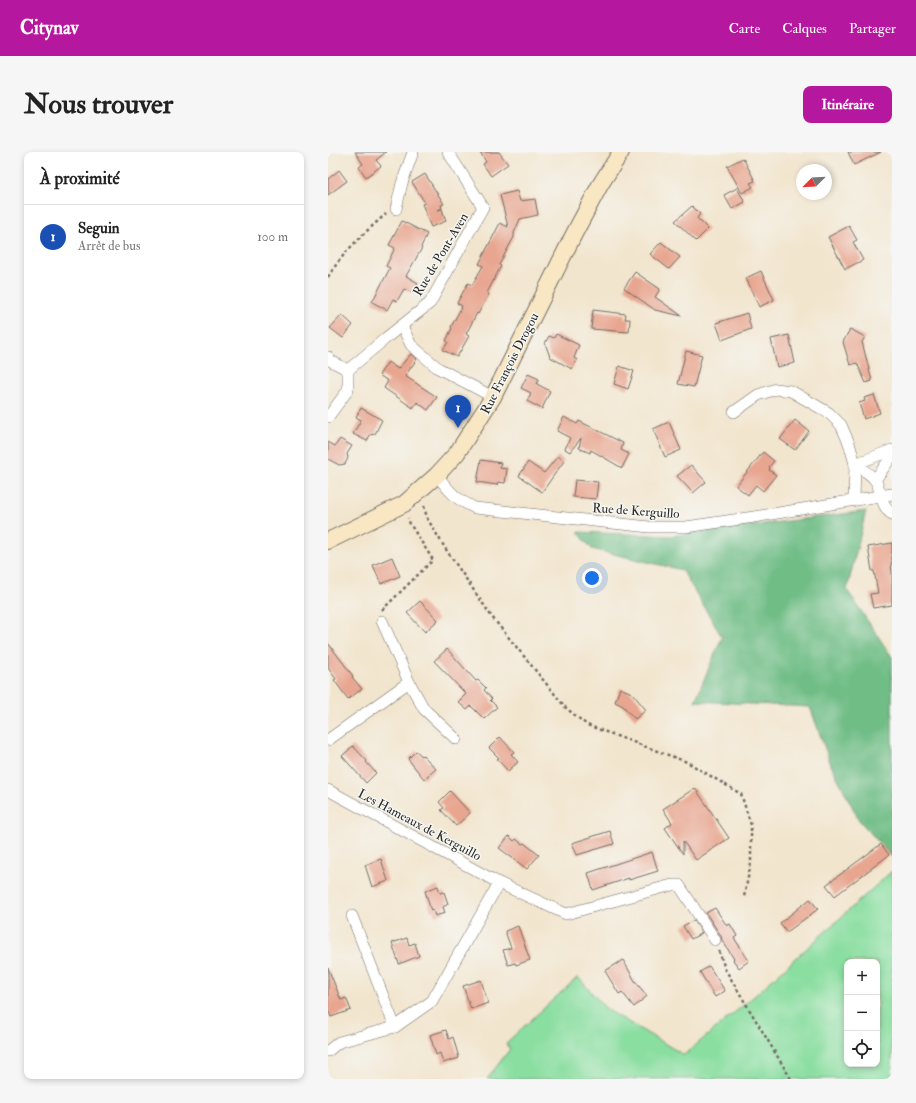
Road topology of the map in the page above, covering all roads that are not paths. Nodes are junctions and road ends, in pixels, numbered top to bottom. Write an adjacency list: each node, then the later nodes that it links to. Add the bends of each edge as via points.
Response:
1 (413, 152): 4 (street)
2 (448, 152): 5 (street, Rue de Pont-Aven, via 483,208 430,303)
3 (621, 152): 8 (street, Rue François Drogou, via 574,234)
4 (396, 207)
5 (402, 326): 7 (street, Rue de Pont-Aven); 8 (street, via 411,345 438,368)
6 (328, 357): 7 (street)
7 (348, 370): 10 (street, via 348,390)
8 (493, 397): 14 (street, Rue François Drogou, via 466,441)
9 (734, 412): 13 (street, via 758,395 776,389 791,391 829,413 841,425)
10 (328, 417)
11 (892, 450): 13 (street)
12 (892, 456): 15 (street)
13 (855, 464): 15 (street); 18 (street)
14 (437, 475): 18 (street, Rue de Kerguillo, via 460,502 475,508 648,527 686,527 721,523); 20 (street, Rue François Drogou, via 404,504)
15 (875, 480): 17 (street)
16 (892, 494): 17 (street, Rue de Kerguillo)
17 (880, 495): 18 (street, Rue de Kerguillo); 19 (street)
18 (854, 500)
19 (892, 514)
20 (328, 541)
21 (382, 621): 22 (street)
22 (409, 682): 23 (street, via 424,709); 24 (street)
23 (456, 739)
24 (328, 740)
25 (328, 790): 26 (street, Les Hameaux de Kerguillo)
26 (499, 883): 28 (street, Les Hameaux de Kerguillo, via 566,914 679,885); 29 (street, via 432,1001)
27 (352, 916): 29 (street)
28 (715, 940)
29 (395, 1027): 30 (street, via 339,1042)
30 (328, 1051)

